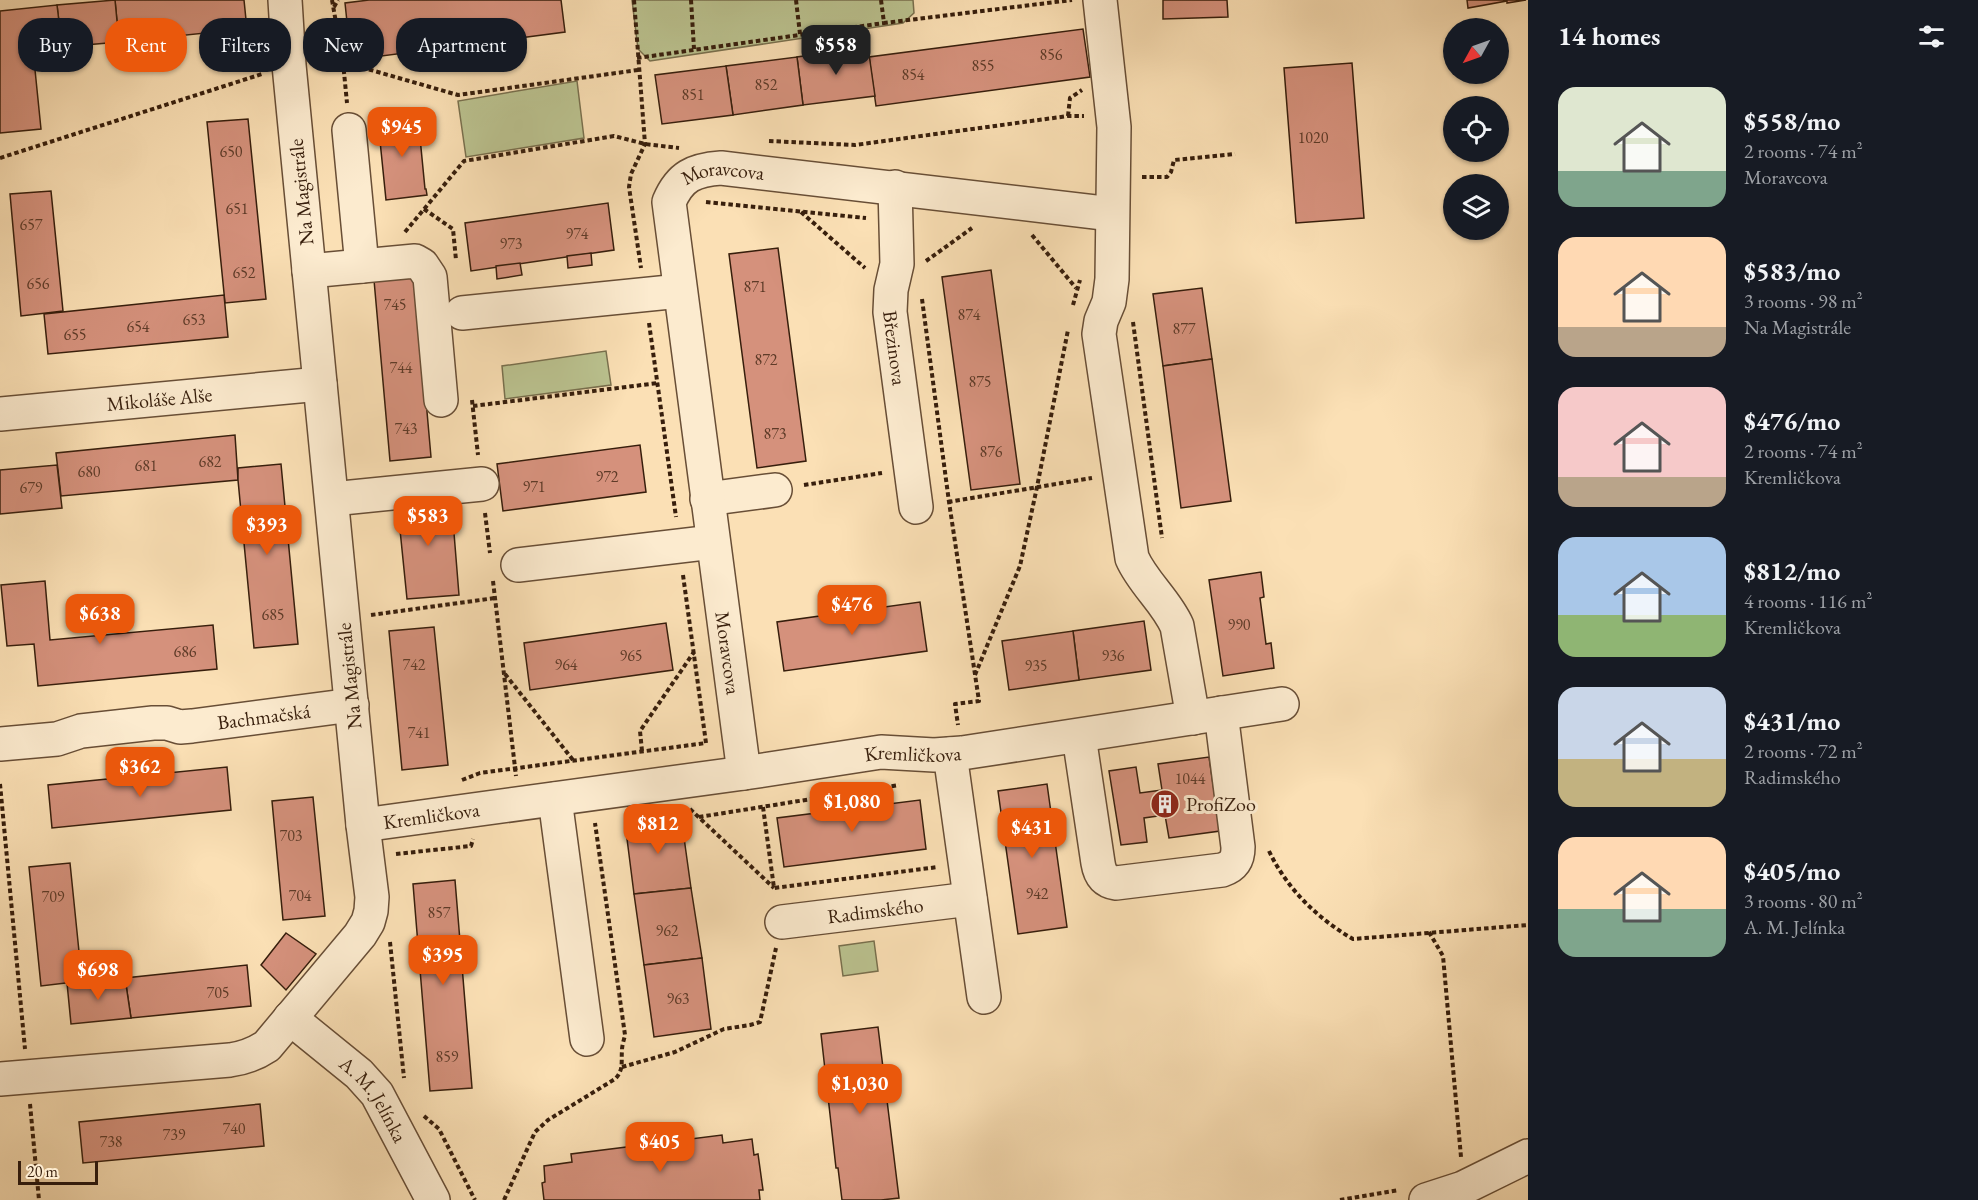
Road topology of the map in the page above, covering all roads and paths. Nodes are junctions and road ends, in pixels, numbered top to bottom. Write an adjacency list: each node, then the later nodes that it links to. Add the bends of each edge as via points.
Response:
1 (285, 0): 11 (street, Na Magistrále)
2 (332, 0): 10 (path)
3 (338, 0): 10 (path)
4 (634, 0): 16 (path)
5 (692, 0): 15 (path)
6 (796, 0): 14 (path)
7 (881, 0): 13 (path)
8 (1076, 0): 13 (path)
9 (1100, 0): 24 (street)
10 (333, 8): 12 (path)
11 (286, 18)
12 (335, 18)
13 (885, 23): 14 (path)
14 (800, 34): 15 (path)
15 (694, 49): 16 (path)
16 (637, 58): 17 (path)
17 (638, 70): 21 (path, via 458,95); 27 (path)
18 (267, 72): 30 (path)
19 (290, 72): 47 (street, Na Magistrále)
20 (344, 72): 25 (path)
21 (378, 72)
22 (1086, 87): 23 (path, via 1070,99)
23 (1068, 116): 24 (path); 26 (path, via 855,145)
24 (1112, 116): 36 (street)
25 (349, 130): 44 (street)
26 (764, 141)
27 (645, 144): 28 (path); 34 (path, via 614,136 464,161); 52 (path, via 629,187)
28 (686, 148)
29 (1235, 154): 31 (path, via 1174,160 1167,177)
30 (0, 158)
31 (1139, 177)
32 (895, 187): 36 (street, Moravcova); 37 (street, Březinova); 51 (street, Moravcova, via 702,169 686,177 669,202)
33 (703, 202): 35 (path)
34 (424, 209): 44 (path); 48 (path, via 453,229 457,273)
35 (800, 211): 37 (path); 50 (path)
36 (1112, 214): 61 (street, via 1112,279 1099,334)
37 (897, 222): 50 (street, Březinova, via 897,264)
38 (962, 227): 39 (path)
39 (972, 228): 40 (path); 45 (path)
40 (982, 230)
41 (1022, 234): 42 (path)
42 (1032, 236): 43 (path); 49 (path)
43 (1042, 237)
44 (370, 265): 47 (street); 48 (street, via 415,261)
45 (918, 266)
46 (1083, 270): 49 (path)
47 (309, 271): 58 (street, Na Magistrále)
48 (430, 277): 59 (street)
49 (1077, 289): 53 (path)
50 (891, 290): 67 (street, Březinova, via 890,312)
51 (680, 291): 52 (street); 66 (street, Moravcova)
52 (645, 295): 54 (street); 57 (path)
53 (1072, 308)
54 (462, 313)
55 (1133, 321): 70 (path)
56 (1068, 328): 63 (path)
57 (658, 383): 59 (path); 69 (path)
58 (320, 384): 60 (street, Mikoláše Alše); 65 (street, Na Magistrále)
59 (462, 400): 62 (path)
60 (0, 414)
61 (1119, 473): 63 (path); 79 (street, via 1132,558 1173,616)
62 (482, 484): 65 (street); 71 (path)
63 (1038, 487): 67 (path); 76 (path, via 1020,566)
64 (775, 489): 66 (street); 67 (path, via 892,472)
65 (332, 499): 73 (street, Na Magistrále)
66 (707, 499): 68 (street, Moravcova)
67 (916, 507)
68 (713, 542): 69 (street); 80 (street, Moravcova)
69 (679, 546): 71 (street); 74 (path)
70 (1163, 546)
71 (501, 568): 72 (path)
72 (495, 598): 73 (path); 75 (path)
73 (343, 620): 78 (street, Na Magistrále)
74 (694, 652): 82 (path); 84 (path, via 640,731)
75 (504, 672): 86 (path); 87 (path)
76 (975, 676)
77 (1282, 704): 79 (street, Kremličkova)
78 (352, 705): 83 (street, Bachmačská, via 192,726 153,723); 98 (street, Na Magistrále)
79 (1207, 715): 81 (street, Kremličkova); 81 (street, via 1229,790 1238,848 1234,865 1222,870 1116,883 1103,878)
80 (739, 736): 82 (path); 88 (street, Moravcova)
81 (1079, 736): 85 (street, Kremličkova)
82 (706, 743): 84 (path)
83 (0, 744)
84 (642, 751): 86 (path)
85 (950, 754): 88 (street, Kremličkova, via 881,752); 104 (street)
86 (573, 761): 87 (path)
87 (515, 769): 89 (path, via 480,773); 93 (path)
88 (744, 773): 90 (street, Kremličkova)
89 (459, 781)
90 (687, 781): 95 (street, Kremličkova); 96 (path, via 690,809)
91 (0, 784): 113 (path)
92 (899, 785): 94 (path)
93 (519, 804): 95 (street, Kremličkova); 98 (street, Kremličkova)
94 (763, 807): 96 (path); 103 (path)
95 (557, 813): 97 (path); 111 (street)
96 (699, 818): 103 (path)
97 (594, 819)
98 (363, 825): 110 (street, Na Magistrále, via 372,897 368,922)
99 (474, 837): 101 (path, via 471,846)
100 (1268, 849): 108 (path, via 1278,869 1303,900 1331,926 1353,939)
101 (394, 855)
102 (944, 866): 103 (path)
103 (774, 888)
104 (969, 899): 105 (street, Radimského); 109 (street)
105 (782, 922): 112 (path, via 760,1022 724,1029 675,1052)
106 (1528, 925): 108 (path)
107 (390, 932): 114 (path)
108 (1429, 932): 117 (path, via 1443,956)
109 (984, 997)
110 (290, 1018): 113 (street, Na Magistrále, via 267,1046 246,1058); 119 (street, A. M. Jelínka, via 359,1074 377,1094)
111 (587, 1039)
112 (622, 1067)
113 (14, 1077): 118 (path)
114 (405, 1089)
115 (423, 1114): 120 (path, via 439,1129)
116 (1528, 1156): 117 (street)
117 (1463, 1188): 121 (street)
118 (39, 1200)
119 (433, 1200)
120 (475, 1200)
121 (1426, 1200)

